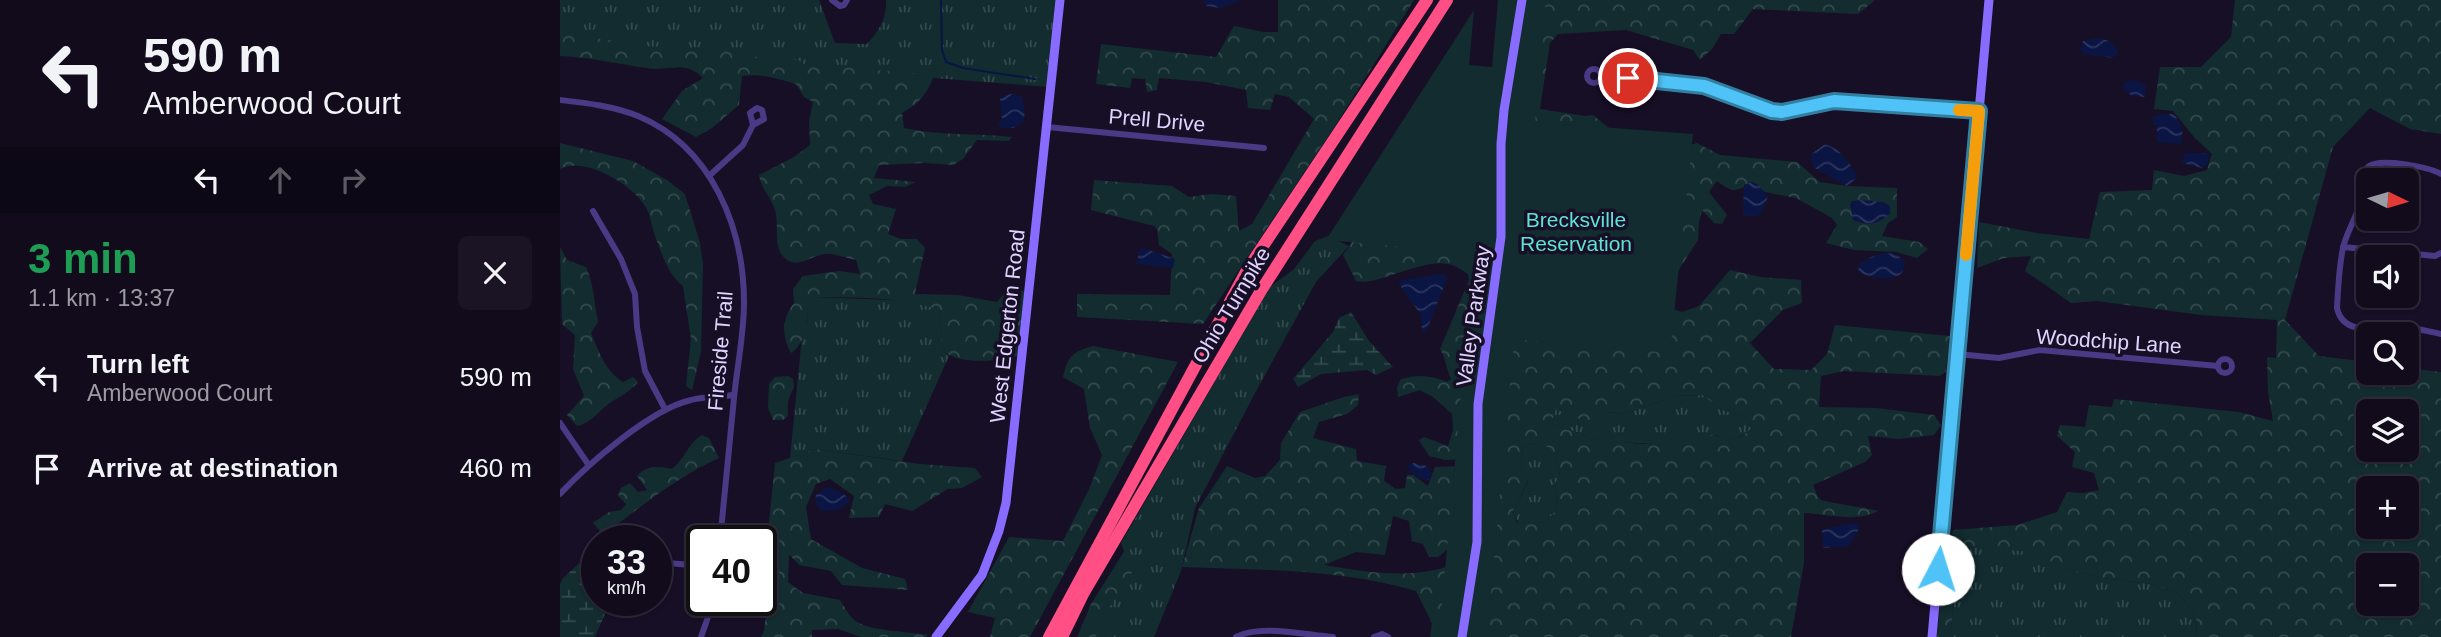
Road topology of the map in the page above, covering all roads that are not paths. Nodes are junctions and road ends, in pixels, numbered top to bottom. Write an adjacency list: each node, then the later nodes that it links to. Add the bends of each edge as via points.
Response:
1 (832, 0): 2 (street, via 840,6)
2 (847, 0)
3 (1060, 0): 12 (street, West Edgerton Road)
4 (1427, 0): 31 (highway, Ohio Turnpike, via 1247,270)
5 (1447, 0): 32 (highway, Ohio Turnpike, via 1262,289)
6 (1522, 0): 37 (street, Valley Parkway, via 1504,110 1502,237 1478,404 1477,542)
7 (1989, 0): 10 (street)
8 (1602, 76): 10 (street, via 1704,86 1782,112 1834,101)
9 (560, 100): 15 (street, Fireside Trail, via 613,108 656,125 685,147)
10 (1979, 111): 20 (street)
11 (753, 124): 15 (street, via 743,145)
12 (1047, 127): 13 (street, Prell Drive); 30 (street, West Edgerton Road, via 1006,503 982,575)
13 (1264, 148)
14 (2441, 174): 17 (street, via 2425,167 2370,166 2363,175 2360,204)
15 (710, 175): 22 (street, Fireside Trail, via 734,226 743,264 744,305)
16 (593, 211): 23 (street, via 621,259 635,295 645,371)
17 (2343, 247): 18 (street); 19 (street, via 2337,307 2343,321 2360,328 2397,327)
18 (2441, 253)
19 (2441, 334)
20 (1957, 354): 21 (street, Woodchip Lane, via 1999,358 2040,350); 38 (street)
21 (2218, 366)
22 (734, 396): 23 (street, via 691,400); 27 (street, Fireside Trail)
23 (665, 409): 25 (street)
24 (560, 424): 25 (street)
25 (588, 464): 26 (street)
26 (560, 494)
27 (722, 525)
28 (708, 616): 29 (street)
29 (701, 637)
30 (936, 637)
31 (1049, 637)
32 (1062, 637)
33 (1236, 637): 34 (street, via 1268,631)
34 (1333, 637)
35 (1374, 637): 36 (street)
36 (1388, 637)
37 (1462, 637)
38 (1932, 637)

